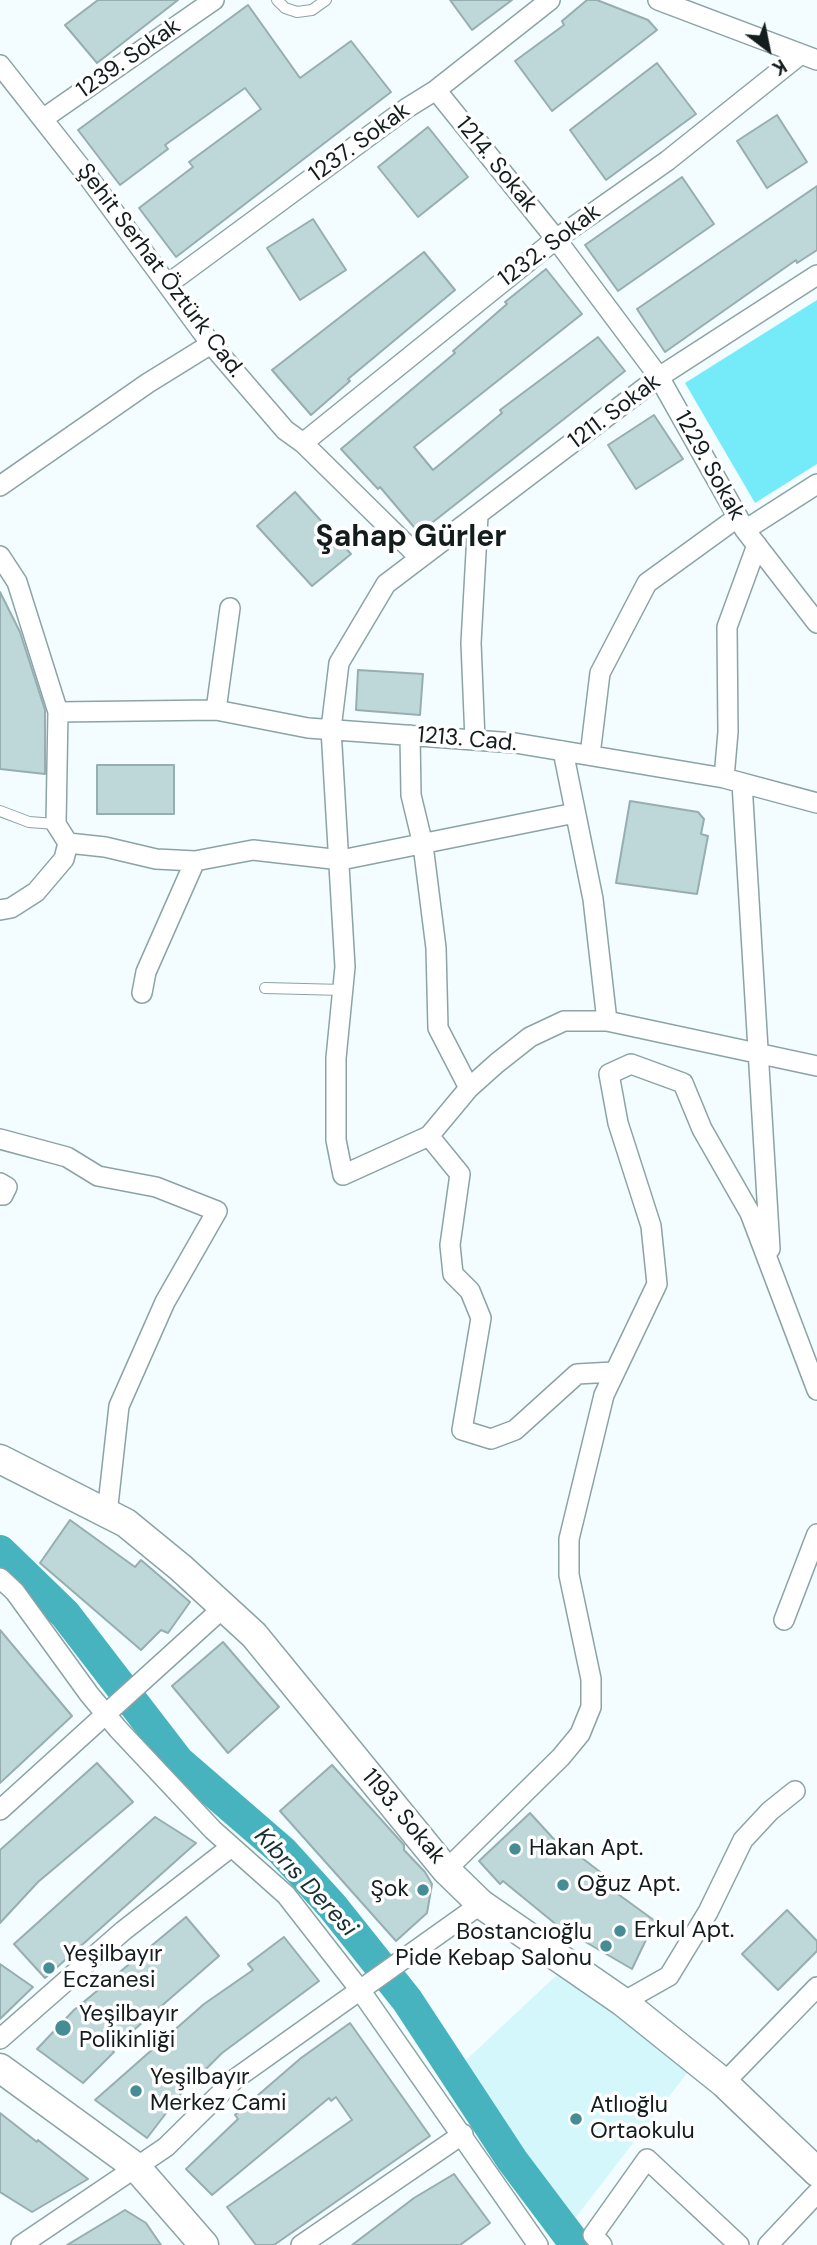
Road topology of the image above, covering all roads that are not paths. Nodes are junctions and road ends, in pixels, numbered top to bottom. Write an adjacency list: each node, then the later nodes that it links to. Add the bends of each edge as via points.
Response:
1 (214, 0): 9 (street, 1239. Sokak)
2 (277, 0): 3 (lane, via 297,12 312,10)
3 (326, 0)
4 (550, 0): 8 (street, 1237. Sokak)
5 (658, 0): 6 (street)
6 (809, 57): 10 (street, 1232. Sokak)
7 (0, 65): 9 (street, Şehit Serhat Öztürk Cad.)
8 (436, 90): 10 (street, 1214. Sokak); 12 (street, 1237. Sokak)
9 (44, 118): 12 (street, Şehit Serhat Öztürk Cad.)
10 (556, 239): 14 (street, 1229. Sokak); 15 (street, 1232. Sokak)
11 (817, 275): 14 (street, 1211. Sokak)
12 (168, 284): 13 (street, Şehit Serhat Öztürk Cad.)
13 (211, 344): 15 (street, Şehit Serhat Öztürk Cad., via 285,430); 17 (street)
14 (659, 377): 18 (street, 1211. Sokak); 19 (street, 1229. Sokak)
15 (303, 443): 21 (street, Şehit Serhat Öztürk Cad.)
16 (817, 484): 19 (street)
17 (0, 486)
18 (478, 516): 21 (street, 1211. Sokak); 28 (street, via 471,643)
19 (747, 531): 23 (street, 1229. Sokak); 30 (street, via 648,583 600,673); 31 (street, via 727,627)
20 (0, 556): 25 (street, via 17,582)
21 (419, 558): 26 (street, 1211. Sokak, via 386,584 339,663)
22 (230, 608): 24 (street)
23 (817, 623)
24 (216, 710): 25 (street, 1213. Cad.); 26 (street, 1213. Cad.)
25 (58, 712): 35 (street)
26 (331, 729): 27 (street, 1213. Cad.); 38 (street, 1211. Sokak)
27 (410, 735): 28 (street, 1213. Cad.); 37 (street, via 411,795)
28 (475, 740): 29 (street, 1213. Cad.)
29 (563, 751): 30 (street, 1213. Cad.); 34 (street)
30 (590, 755): 31 (street, 1213. Cad.)
31 (733, 780): 32 (street, 1213. Cad.); 45 (street)
32 (817, 803)
33 (0, 811): 35 (lane, via 29,822)
34 (575, 813): 37 (street); 44 (street, via 593,899)
35 (56, 824): 36 (street)
36 (68, 843): 39 (street); 40 (street, via 64,859 36,892)
37 (423, 845): 38 (street); 47 (street, via 436,948 438,1028)
38 (341, 860): 39 (street, via 253,850); 42 (street, 1211. Sokak)
39 (195, 861): 43 (street, via 146,971)
40 (0, 911)
41 (265, 988): 42 (lane)
42 (343, 990): 48 (street, 1211. Sokak, via 336,1058 336,1140 343,1175)
43 (142, 993)
44 (607, 1021): 45 (street); 47 (street, via 564,1021 530,1037)
45 (760, 1056): 46 (street); 52 (street)
46 (817, 1066)
47 (469, 1088): 48 (street)
48 (429, 1136): 53 (street, via 460,1174 450,1245 453,1274 470,1291 481,1318 462,1430 491,1439 515,1430 577,1374)
49 (0, 1139): 56 (street, via 67,1157 98,1177 156,1187 217,1211 165,1302 118,1406)
50 (0, 1183): 51 (street, via 7,1187)
51 (0, 1195)
52 (771, 1267): 53 (street, via 750,1213 702,1129 683,1083 631,1064 609,1074 618,1124 650,1226 657,1284 637,1332); 54 (street)
53 (613, 1372): 65 (street, via 586,1459 569,1539 569,1575 591,1679 591,1707 580,1734 562,1757)
54 (817, 1390)
55 (0, 1459): 56 (street, 1193. Sokak)
56 (107, 1514): 59 (street, 1193. Sokak, via 149,1541)
57 (817, 1534): 60 (street)
58 (0, 1578): 61 (street)
59 (224, 1607): 61 (street, via 142,1685); 65 (street, 1193. Sokak, via 254,1635)
60 (784, 1620)
61 (106, 1711): 63 (street); 64 (street)
62 (794, 1791): 69 (street, via 743,1840 708,1912 669,1976)
63 (0, 1810)
64 (231, 1847): 68 (street, via 286,1895); 70 (street, via 123,1931)
65 (446, 1870): 66 (street, 1193. Sokak)
66 (481, 1904): 68 (street); 69 (street, 1193. Sokak)
67 (817, 1987): 72 (street)
68 (360, 1990): 73 (street); 74 (street, via 235,2079 166,2147)
69 (622, 2002): 72 (street, 1193. Sokak)
70 (0, 2039)
71 (0, 2068): 74 (street)
72 (724, 2083): 75 (street, 1193. Sokak)
73 (463, 2134): 79 (street); 80 (street)
74 (136, 2167): 77 (street); 78 (street)
75 (817, 2172)
76 (817, 2193): 83 (street)
77 (20, 2245)
78 (204, 2245)
79 (301, 2245)
80 (538, 2245)
81 (602, 2245): 82 (street, via 593,2235 647,2159)
82 (739, 2245)
83 (768, 2245)

